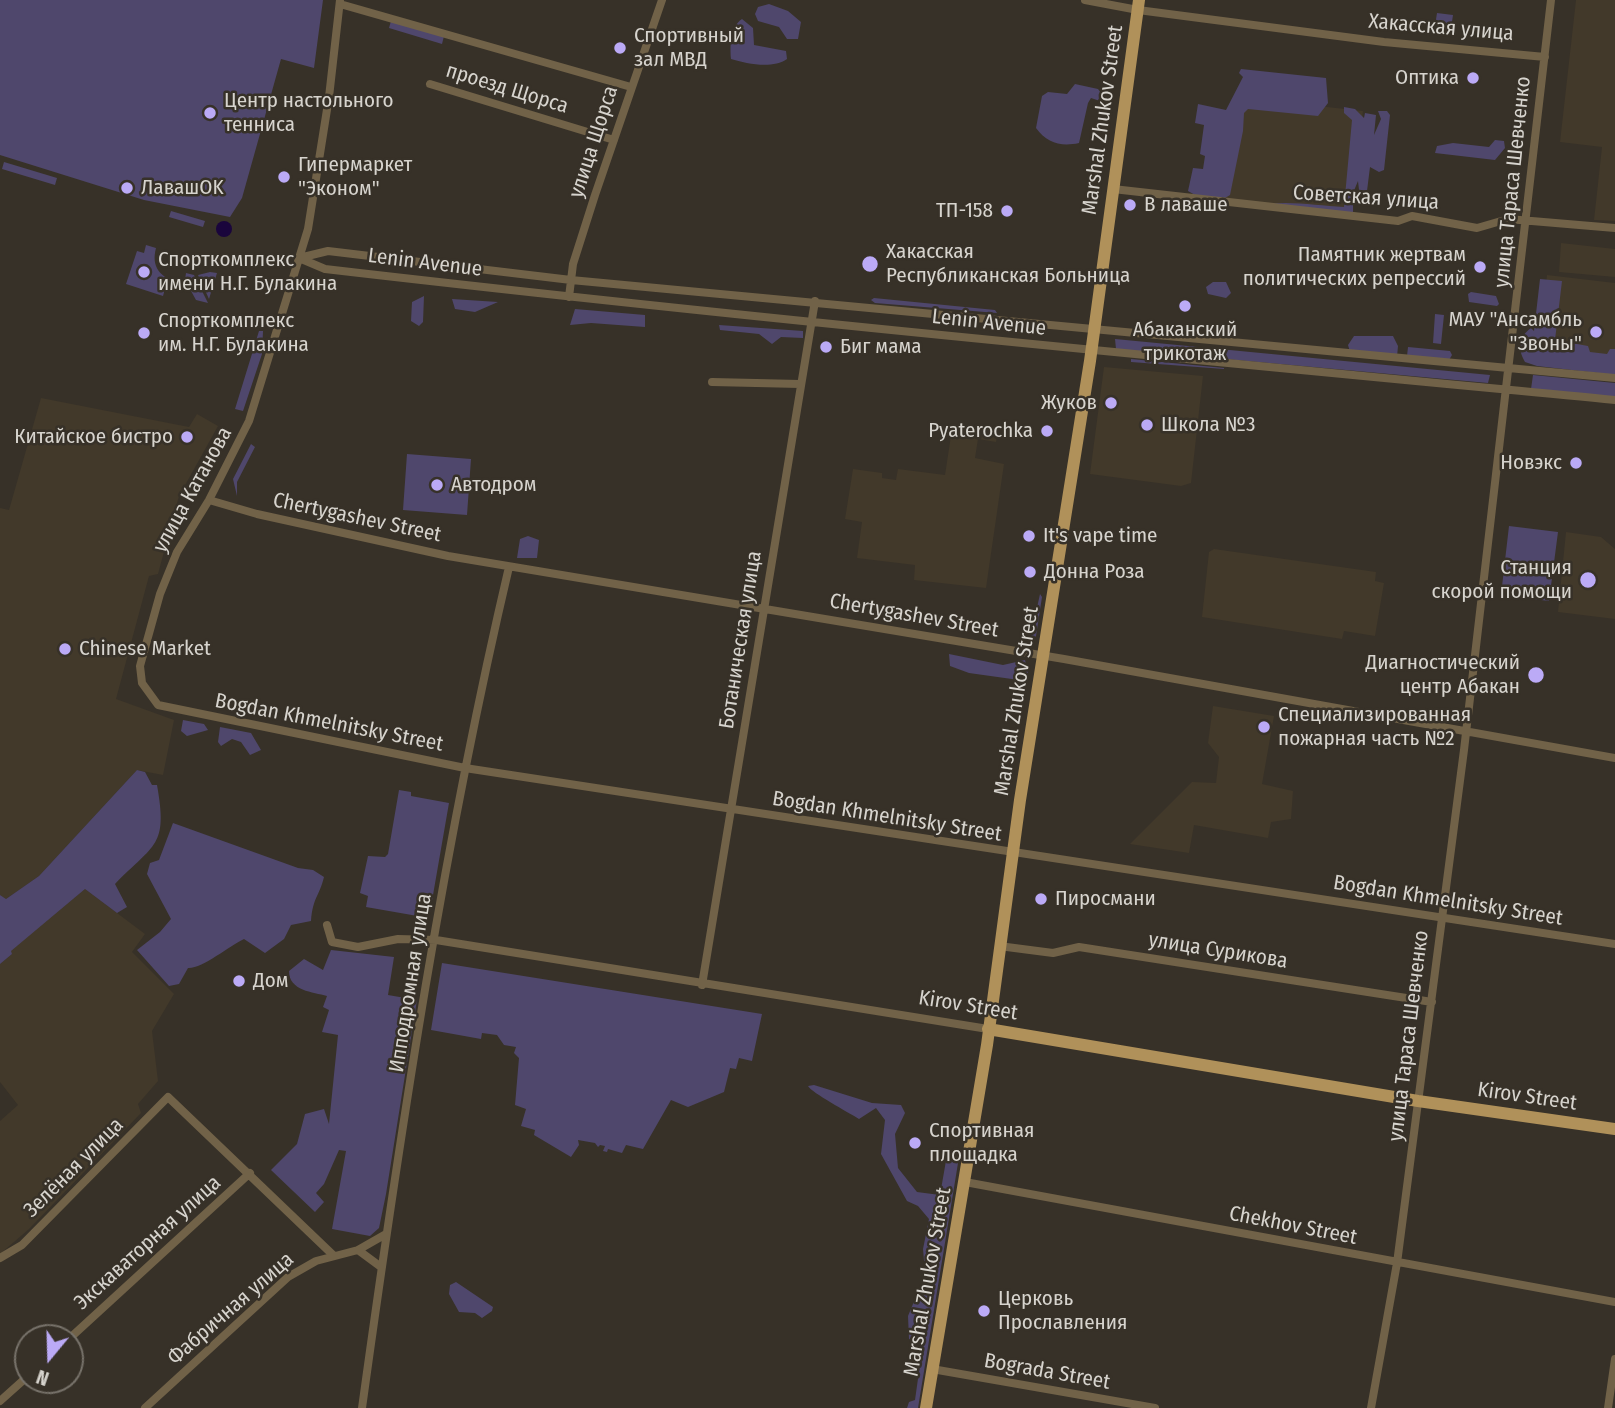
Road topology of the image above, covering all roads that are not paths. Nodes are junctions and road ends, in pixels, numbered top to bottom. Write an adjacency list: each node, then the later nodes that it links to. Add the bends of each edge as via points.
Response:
1 (662, 0): 8 (street, улица Щорса)
2 (1085, 0): 5 (street, Хакасская улица)
3 (1551, 0): 6 (street, улица Тараса Шевченко)
4 (340, 2): 8 (street); 13 (street, улица Катанова, via 316,195)
5 (1139, 5): 6 (street, Хакасская улица, via 1384,42); 10 (main road, Marshal Zhukov Street)
6 (1545, 57): 11 (street, улица Тараса Шевченко)
7 (430, 84): 9 (street, проезд Щорса)
8 (631, 87): 9 (street, улица Щорса)
9 (614, 140): 14 (street, улица Щорса)
10 (1113, 189): 11 (street, Советская улица, via 1398,221 1422,217 1477,228 1508,219); 18 (main road, Marshal Zhukov Street)
11 (1525, 221): 12 (street, Советская улица); 20 (street, улица Тараса Шевченко)
12 (1615, 228)
13 (299, 258): 14 (street, Lenin Avenue, via 328,251); 15 (street, Lenin Avenue, via 325,269); 26 (street, улица Катанова, via 249,421)
14 (571, 280): 15 (street, улица Щорса); 16 (street, Lenin Avenue)
15 (569, 297): 17 (street, Lenin Avenue)
16 (815, 301): 17 (street, Ботаническая улица); 18 (street, Lenin Avenue)
17 (812, 321): 19 (street, Lenin Avenue); 23 (street, Ботаническая улица)
18 (1095, 330): 19 (main road, Marshal Zhukov Street); 20 (street, Lenin Avenue)
19 (1092, 352): 24 (street, Lenin Avenue); 29 (main road, Marshal Zhukov Street)
20 (1509, 367): 21 (street, Lenin Avenue); 24 (street, улица Тараса Шевченко)
21 (1615, 378)
22 (712, 382): 23 (street)
23 (800, 384): 28 (street, Ботаническая улица)
24 (1506, 390): 25 (street, Lenin Avenue); 31 (street, улица Тараса Шевченко)
25 (1615, 400)
26 (209, 500): 27 (street, Chertygashev Street, via 316,528); 30 (street, улица Катанова, via 177,552 140,666 142,683)
27 (509, 567): 28 (street, Chertygashev Street); 33 (street, Ипподромная улица)
28 (764, 609): 29 (street, Chertygashev Street); 34 (street, Ботаническая улица)
29 (1045, 656): 31 (street, Chertygashev Street); 35 (main road, Marshal Zhukov Street)
30 (158, 705): 33 (street, Bogdan Khmelnitsky Street)
31 (1466, 732): 32 (street, Chertygashev Street); 36 (street, улица Тараса Шевченко)
32 (1615, 758)
33 (465, 768): 34 (street, Bogdan Khmelnitsky Street); 38 (street, Ипподромная улица)
34 (731, 811): 35 (street, Bogdan Khmelnitsky Street); 41 (street, Ботаническая улица)
35 (1013, 854): 36 (street, Bogdan Khmelnitsky Street); 40 (main road, Marshal Zhukov Street)
36 (1443, 917): 39 (street, Bogdan Khmelnitsky Street); 42 (street, улица Тараса Шевченко)
37 (327, 925): 38 (street, Kirov Street, via 332,942 358,947 398,939)
38 (436, 940): 41 (street, Kirov Street); 48 (street, Ипподромная улица)
39 (1615, 944)
40 (999, 946): 42 (street, улица Сурикова, via 1053,953 1079,947); 43 (main road, Marshal Zhukov Street)
41 (702, 985): 43 (street, Kirov Street)
42 (1432, 1002): 44 (street, улица Тараса Шевченко)
43 (988, 1029): 44 (main road, Kirov Street); 47 (main road, Marshal Zhukov Street)
44 (1418, 1101): 45 (main road, Kirov Street); 52 (street, улица Тараса Шевченко)
45 (1615, 1129)
46 (250, 1173): 50 (street); 51 (street, Зелёная улица, via 168,1097 22,1245); 55 (street, Экскаваторная улица)
47 (965, 1182): 52 (street, Chekhov Street); 57 (main road, Marshal Zhukov Street)
48 (386, 1234): 49 (street, Фабричная улица); 53 (street, Ипподромная улица)
49 (358, 1250): 50 (street, Фабричная улица); 53 (street)
50 (333, 1255): 61 (street, Фабричная улица, via 288,1277)
51 (0, 1258)
52 (1397, 1263): 54 (street, Chekhov Street); 65 (street, улица Тараса Шевченко)
53 (382, 1267): 62 (street, Ипподромная улица)
54 (1615, 1303)
55 (84, 1325)
56 (1615, 1359): 58 (street)
57 (932, 1369): 63 (main road, Marshal Zhukov Street); 64 (street, Bograda Street)
58 (1614, 1379): 66 (street)
59 (14, 1388): 60 (street)
60 (0, 1401)
61 (145, 1408)
62 (362, 1408)
63 (926, 1408)
64 (1155, 1408)
65 (1371, 1408)
66 (1608, 1408)

